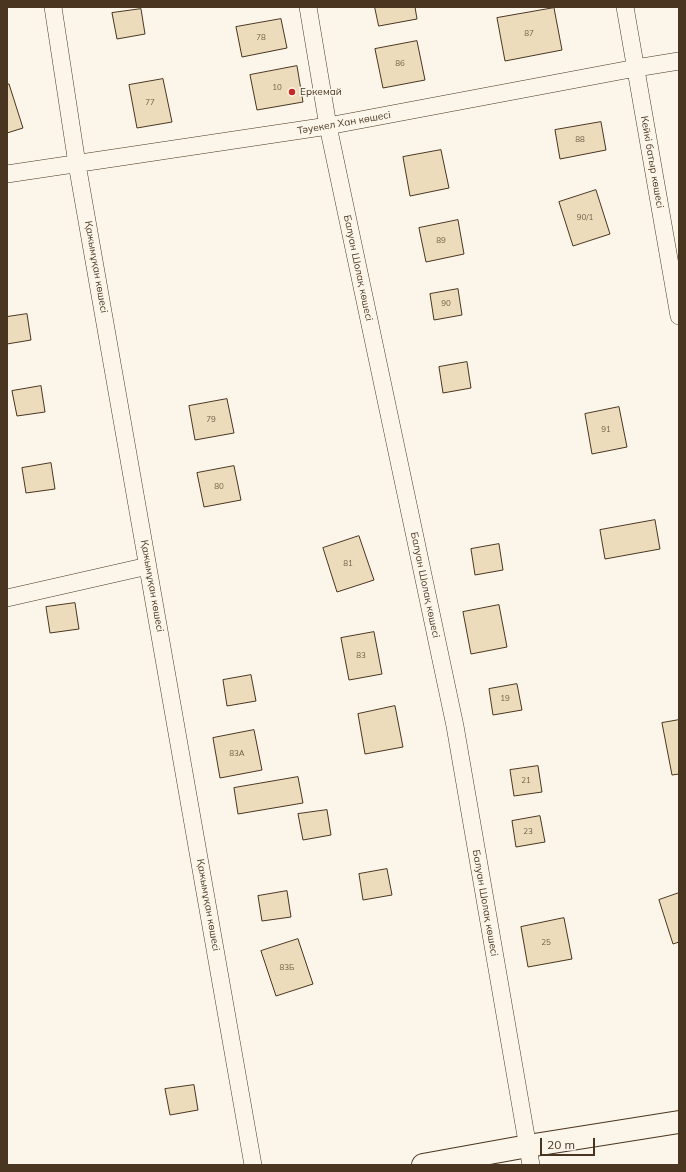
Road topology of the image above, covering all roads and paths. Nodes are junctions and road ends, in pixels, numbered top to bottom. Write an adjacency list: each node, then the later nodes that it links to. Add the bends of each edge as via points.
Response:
1 (53, 7): 7 (street, Қажымұқан көшесі)
2 (308, 7): 6 (street, Балуан Шолақ көшесі)
3 (625, 7): 5 (street, Кейкі батыр көшесі)
4 (679, 61): 5 (street, Тәуекел Хан көшесі)
5 (636, 68): 6 (street, Тәуекел Хан көшесі); 9 (street, Кейкі батыр көшесі)
6 (328, 126): 7 (street, Тәуекел Хан көшесі); 13 (street, Балуан Шолақ көшесі, via 455,726)
7 (77, 164): 8 (street, Тәуекел Хан көшесі); 10 (street, Қажымұқан көшесі)
8 (7, 174)
9 (679, 316)
10 (148, 566): 11 (street); 14 (street, Қажымұқан көшесі)
11 (7, 598)
12 (679, 1122): 13 (main road)
13 (529, 1156): 15 (main road)
14 (253, 1165)
15 (423, 1165)

